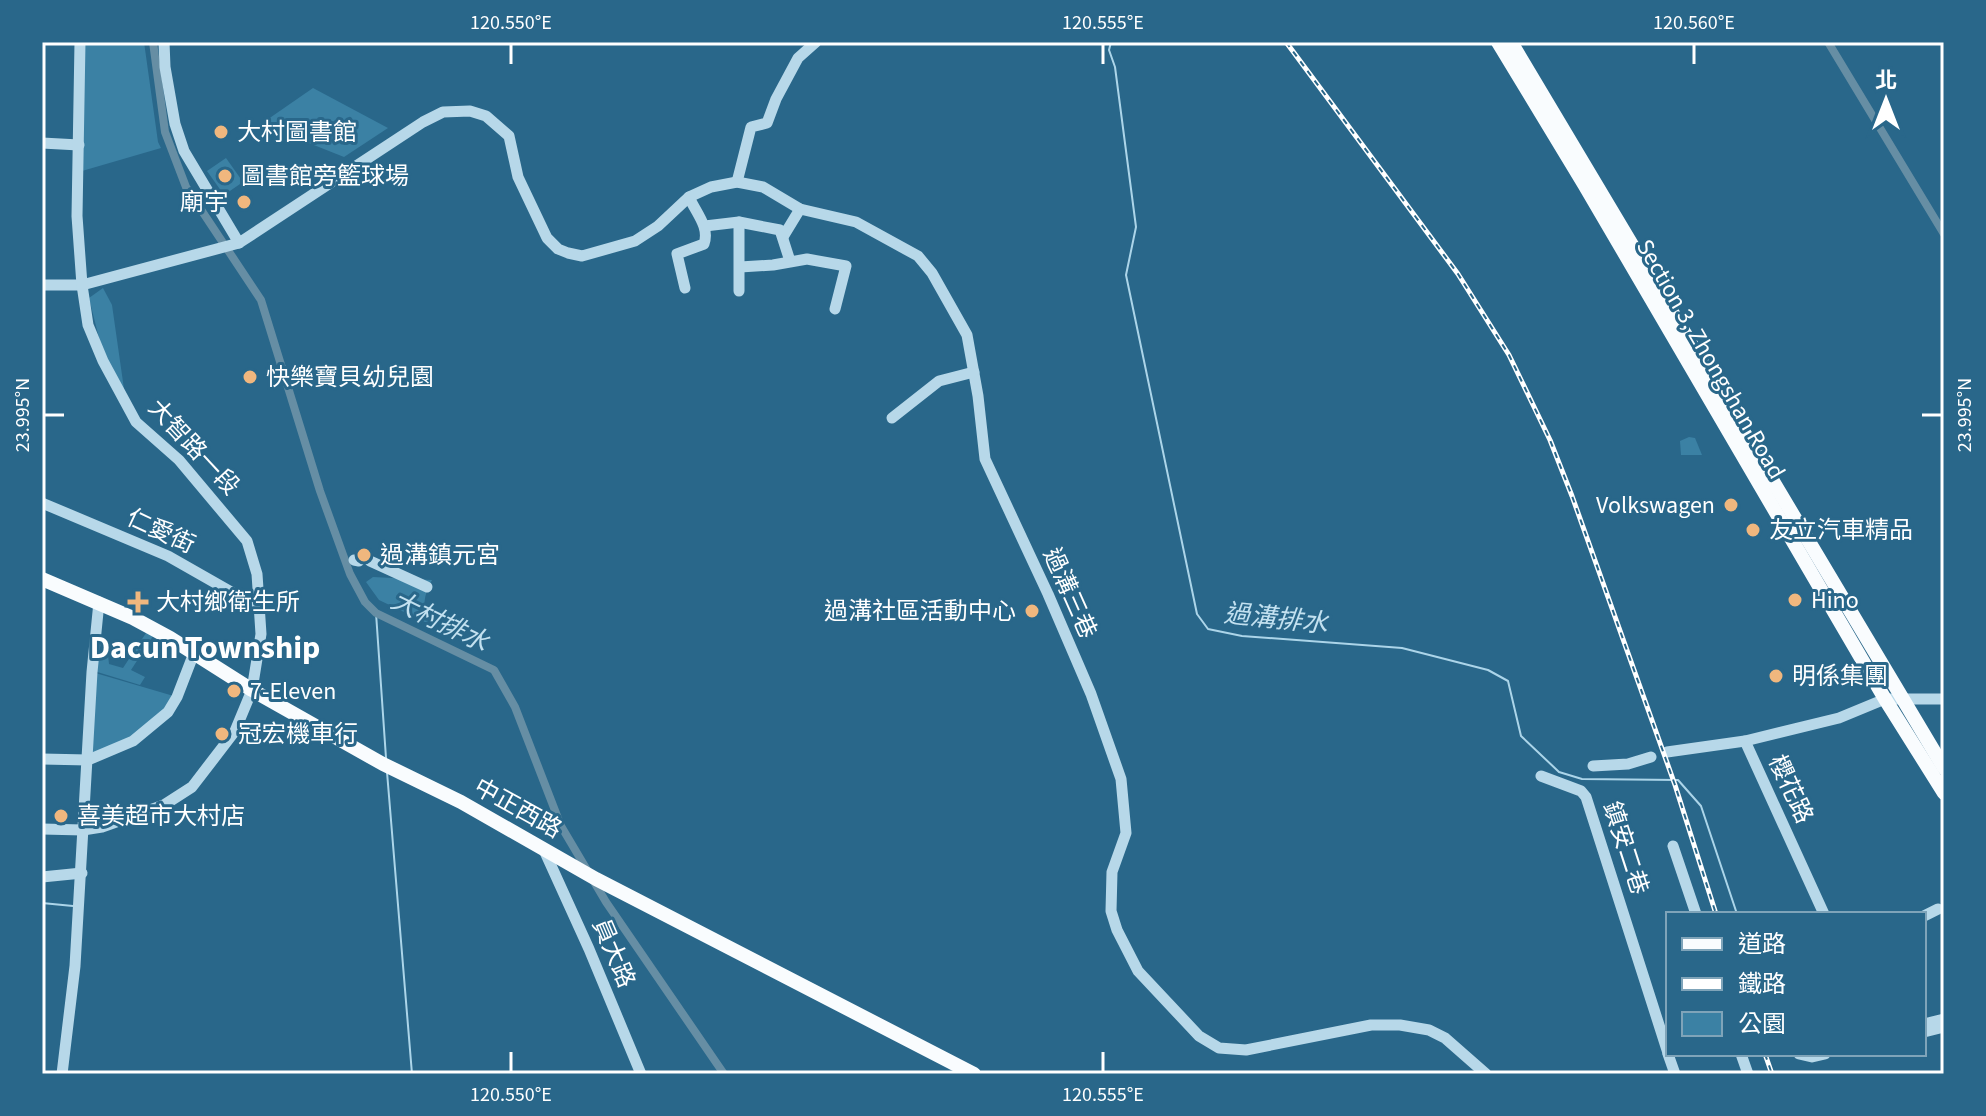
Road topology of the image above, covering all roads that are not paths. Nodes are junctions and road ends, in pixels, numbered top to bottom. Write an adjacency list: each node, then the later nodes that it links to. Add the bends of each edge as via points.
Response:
1 (80, 42): 7 (street, 大智路一段)
2 (164, 42): 14 (street, via 184,151)
3 (816, 42): 8 (street, via 798,58 767,123 751,127)
4 (1498, 42): 32 (main road, Section 3, Zhongshan Road)
5 (1511, 42): 32 (main road, Section 3, Zhongshan Road)
6 (42, 143): 7 (street)
7 (79, 145): 18 (street, 大智路一段)
8 (737, 182): 9 (street); 10 (street, 過溝三巷, via 763,187)
9 (689, 197): 12 (street); 14 (street, via 635,241 582,256 558,249 547,238 518,177 509,136 486,116 443,112)
10 (800, 209): 13 (street); 22 (street, 過溝三巷, via 856,222 918,256 967,335)
11 (739, 222): 12 (street); 13 (street, via 780,230); 16 (street)
12 (705, 226): 19 (street, via 704,244 677,254)
13 (783, 237): 15 (street)
14 (239, 243): 18 (street)
15 (790, 261): 16 (street); 21 (street, via 846,266)
16 (740, 267): 20 (street)
17 (42, 285): 18 (street)
18 (82, 285): 29 (street, 大智路一段, via 88,325 136,422 179,460 247,541)
19 (685, 288)
20 (739, 291)
21 (835, 309)
22 (974, 372): 23 (street, via 939,381); 57 (street, 過溝三巷, via 985,459 1091,694 1121,779 1126,833 1112,872 1111,911 1138,971 1199,1036 1219,1048 1246,1050 1371,1025 1400,1025 1445,1038)
23 (892, 418)
24 (42, 503): 29 (street, 仁愛街, via 168,556)
25 (361, 561): 27 (street)
26 (42, 579): 28 (main road, 中正西路)
27 (427, 587)
28 (99, 602): 30 (main road, 中正西路); 38 (street)
29 (259, 604): 31 (street, 大智路一段, via 261,634)
30 (194, 653): 31 (main road, 中正西路); 38 (street, via 168,712 133,741)
31 (252, 690): 44 (street, 大智路一段, via 235,731 192,787 154,809); 46 (main road, 中正西路)
32 (1892, 698): 33 (street); 34 (street, 櫻花路, via 1839,718); 40 (main road); 42 (main road)
33 (1944, 699)
34 (1745, 741): 35 (street); 51 (street, 櫻花路)
35 (1667, 752)
36 (1651, 757): 39 (street)
37 (42, 759): 38 (street)
38 (88, 760): 44 (street)
39 (1593, 766)
40 (1944, 768)
41 (1541, 776): 53 (street, 鎮安二巷, via 1586,797)
42 (1944, 793)
43 (42, 829): 44 (street, 大智路一段)
44 (83, 830): 47 (street)
45 (1673, 846): 50 (street)
46 (544, 850): 55 (street, 員大路); 56 (main road, 中正西路)
47 (82, 873): 48 (street); 54 (street)
48 (42, 877)
49 (1938, 909): 52 (street)
50 (1695, 912)
51 (1823, 912)
52 (1926, 915)
53 (1666, 1047)
54 (63, 1073)
55 (641, 1074)
56 (974, 1074)
57 (1486, 1074)

